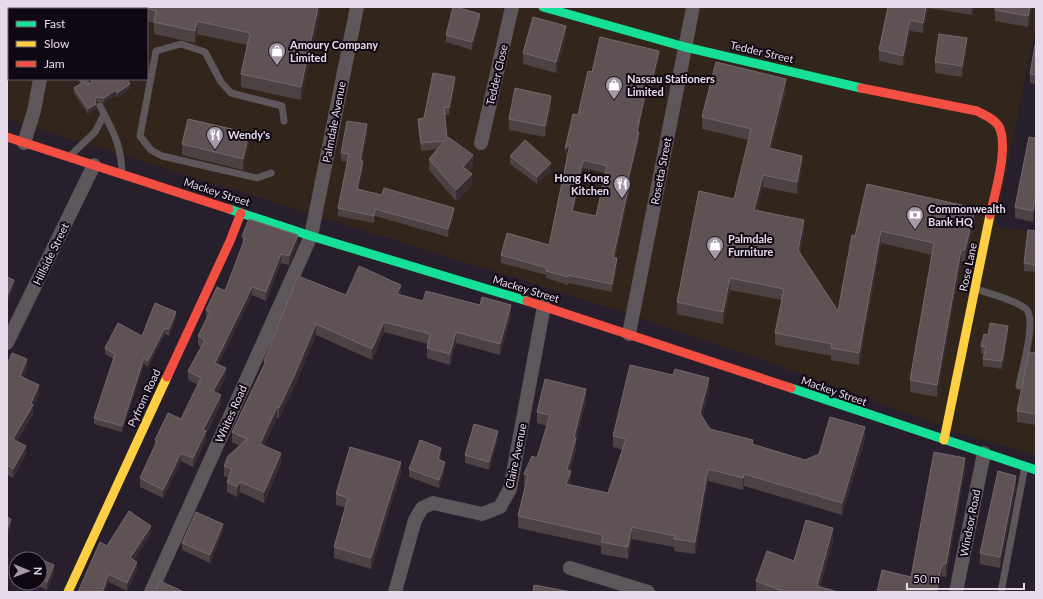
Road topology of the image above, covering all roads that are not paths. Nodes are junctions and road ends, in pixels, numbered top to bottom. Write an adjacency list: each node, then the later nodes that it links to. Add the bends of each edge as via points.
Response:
1 (357, 7): 19 (street, Palmdale Avenue)
2 (512, 7): 13 (street, Tedder Close)
3 (544, 7): 5 (street, Tedder Street)
4 (693, 7): 5 (street, Rosetta Street)
5 (685, 47): 8 (street, Tedder Street); 22 (street, Rosetta Street)
6 (40, 80): 12 (street)
7 (100, 106): 9 (lane)
8 (977, 112): 20 (street, Rose Lane, via 991,117 1002,135 1001,163)
9 (104, 115): 14 (lane, via 95,132); 17 (lane, via 121,152)
10 (284, 121): 16 (lane, via 282,106 231,93 221,82 205,52 181,44 156,51 140,136 150,150 162,156 257,178)
11 (7, 137): 12 (street, Mackey Street)
12 (24, 143): 14 (street, Mackey Street)
13 (481, 143)
14 (69, 157): 15 (street, Mackey Street)
15 (94, 165): 17 (street, Mackey Street); 23 (street, Hillside Street)
16 (271, 173)
17 (122, 174): 18 (street, Mackey Street)
18 (241, 212): 19 (street, Mackey Street); 30 (street, Pyfrom Road, via 230,241)
19 (311, 236): 21 (street, Mackey Street); 31 (street, Whites Road)
20 (975, 289): 24 (lane, via 1026,309 1030,319 1029,335); 25 (street, Rose Lane)
21 (544, 306): 22 (street, Mackey Street); 32 (street, Claire Avenue, via 510,489 500,507 482,514 433,503 422,508 415,520)
22 (629, 334): 25 (street, Mackey Street)
23 (7, 343)
24 (1019, 386)
25 (944, 440): 26 (street, Mackey Street)
26 (984, 453): 27 (street, Mackey Street); 34 (street, Windsor Road)
27 (1025, 466): 28 (street, Mackey Street); 35 (lane)
28 (1036, 470)
29 (570, 568): 33 (street)
30 (68, 592)
31 (151, 592)
32 (395, 592)
33 (648, 592)
34 (956, 592)
35 (1001, 592)

